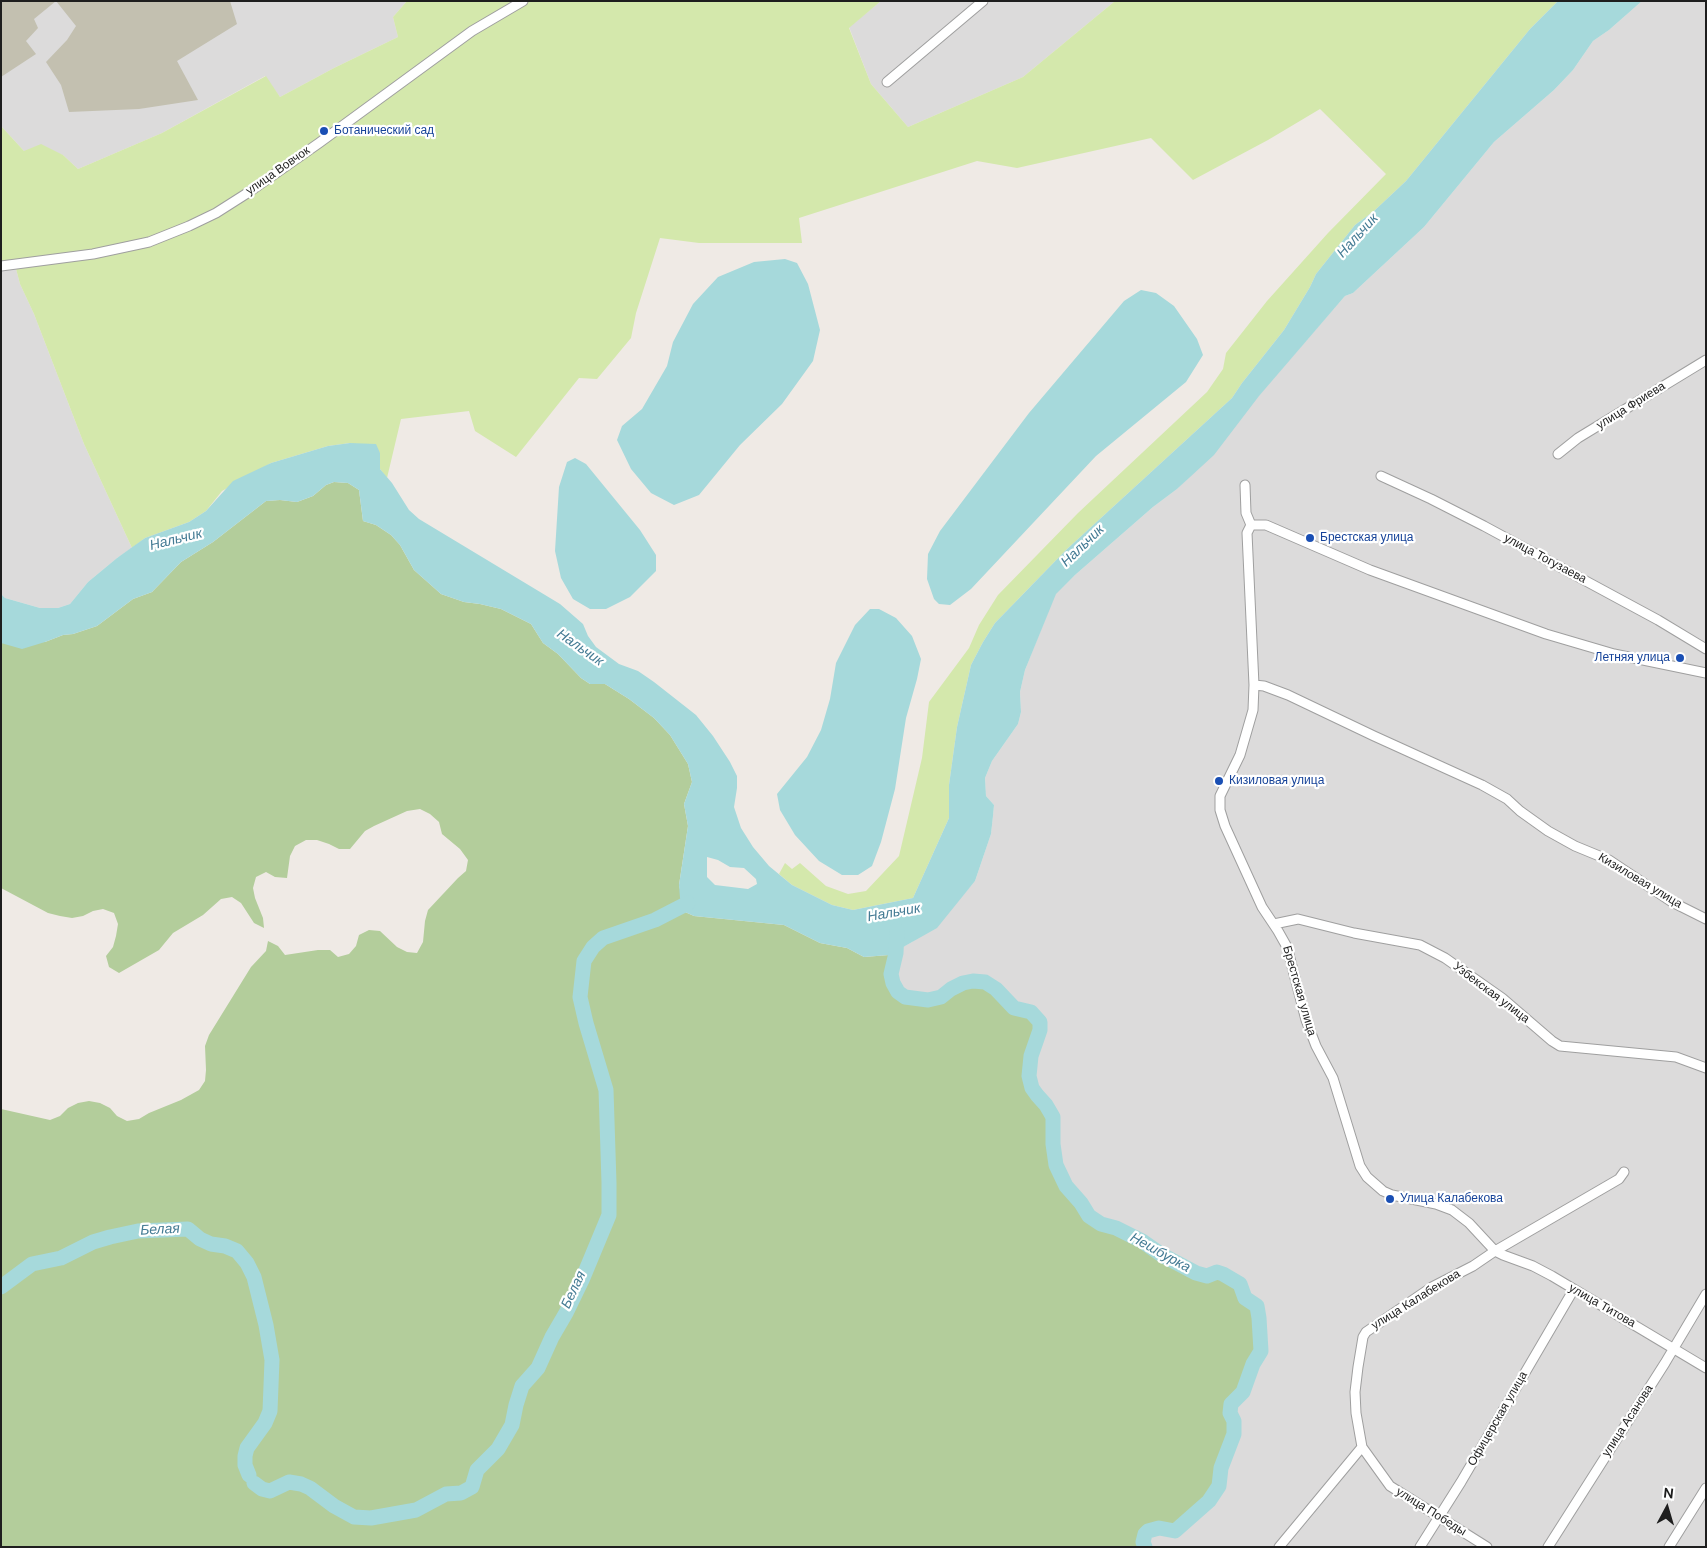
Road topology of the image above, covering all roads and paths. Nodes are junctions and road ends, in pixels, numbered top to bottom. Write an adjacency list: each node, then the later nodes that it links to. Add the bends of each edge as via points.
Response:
1 (523, 1): 4 (street, улица Вовчок, via 472,31 216,213 149,242 93,254)
2 (983, 1): 3 (street)
3 (887, 82)
4 (1, 266)
5 (1706, 360): 6 (street, улица Фриева, via 1578,438)
6 (1558, 454)
7 (1381, 476): 10 (street, улица Тогузаева, via 1484,526)
8 (1245, 485): 9 (street, Брестская улица, via 1246,513)
9 (1251, 525): 11 (street, via 1266,525 1370,570 1546,634 1614,654); 12 (street, Брестская улица, via 1248,532)
10 (1706, 649)
11 (1706, 672)
12 (1254, 685): 13 (street, Кизиловая улица, via 1288,695 1482,785 1507,799 1535,823 1609,860 1672,902); 14 (street, Брестская улица, via 1253,710 1245,742 1219,804 1225,826 1262,907)
13 (1706, 919)
14 (1274, 924): 15 (street, Узбекская улица, via 1298,919 1420,944 1502,998 1560,1046 1676,1057); 17 (street, Брестская улица, via 1290,956 1306,1020 1334,1078 1358,1158 1367,1177 1388,1194 1452,1210)
15 (1706, 1068)
16 (1624, 1172): 17 (street, улица Калабекова, via 1619,1179)
17 (1495, 1251): 18 (street, улица Титова, via 1533,1266); 22 (street, улица Калабекова, via 1432,1287 1366,1332 1356,1392)
18 (1574, 1289): 20 (street, улица Титова); 24 (street, Офицерская улица)
19 (1706, 1294): 20 (street, улица Асанова)
20 (1674, 1348): 21 (street, улица Титова); 28 (street, улица Асанова)
21 (1706, 1368)
22 (1362, 1447): 24 (street, улица Победы, via 1390,1486); 25 (street)
23 (1706, 1488): 29 (street)
24 (1439, 1518): 26 (street, Офицерская улица); 27 (street, улица Победы)
25 (1279, 1547)
26 (1420, 1547)
27 (1487, 1547)
28 (1548, 1547)
29 (1669, 1547)

